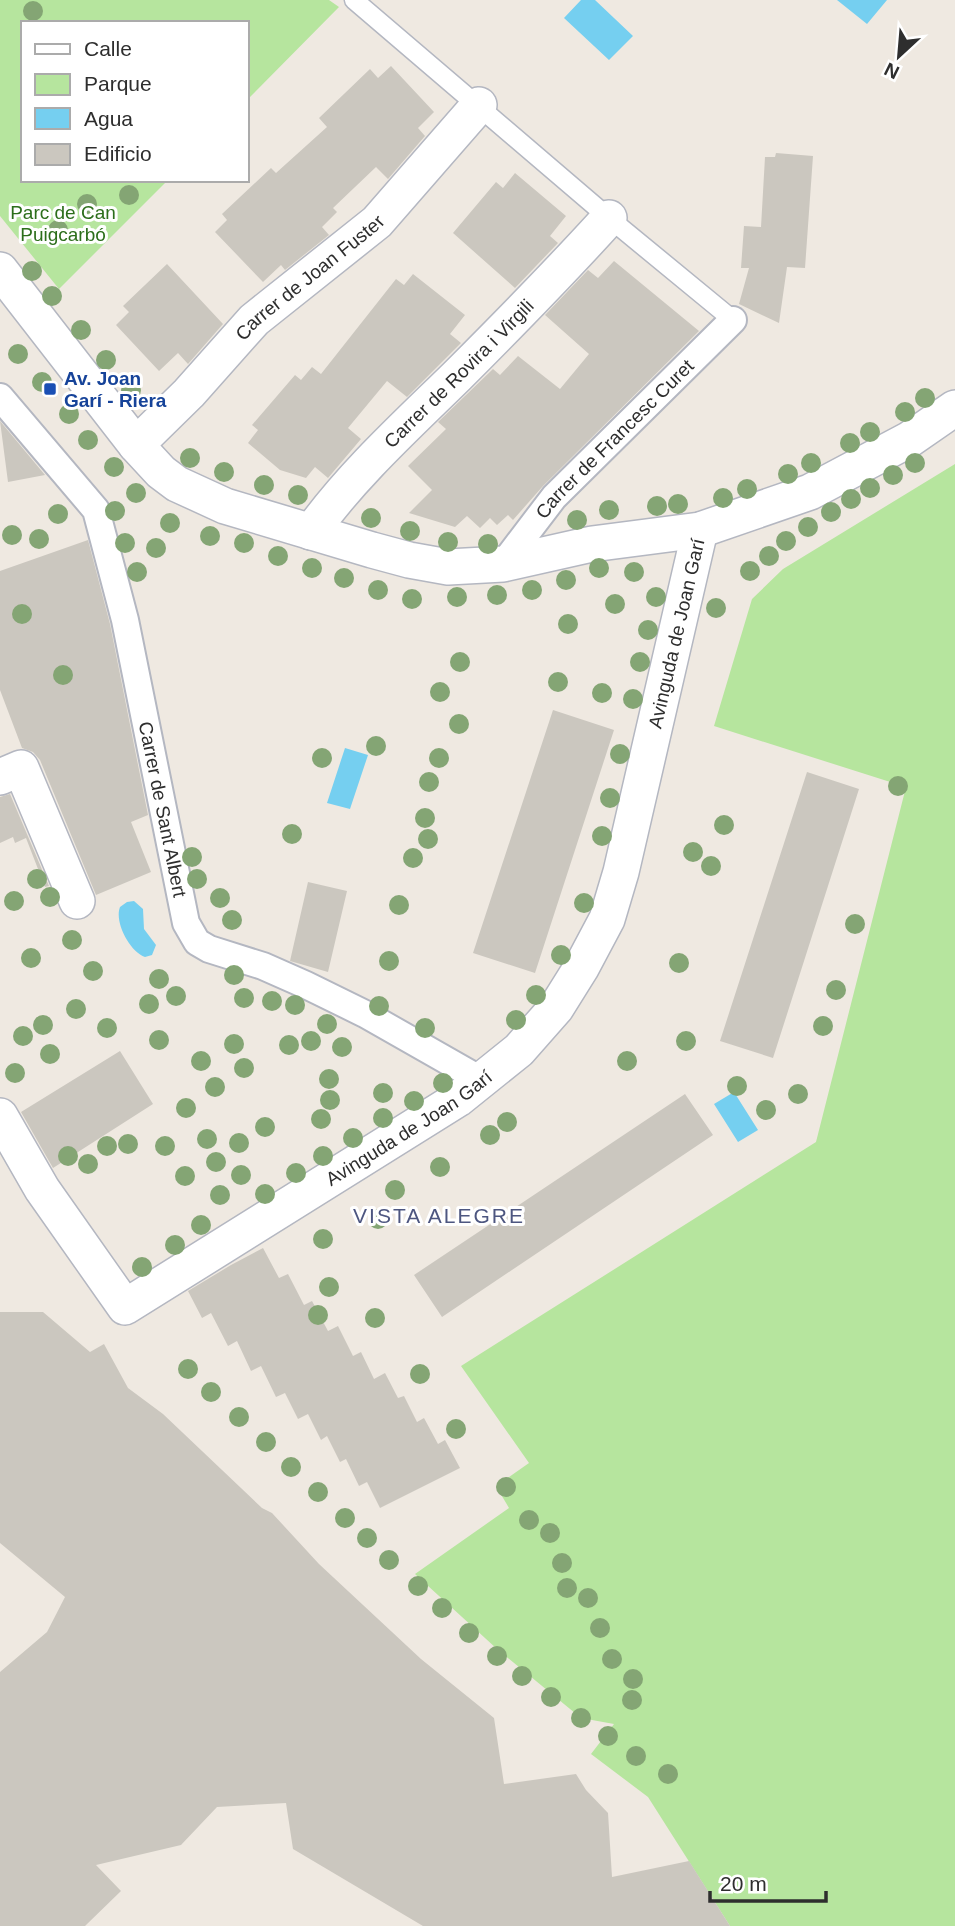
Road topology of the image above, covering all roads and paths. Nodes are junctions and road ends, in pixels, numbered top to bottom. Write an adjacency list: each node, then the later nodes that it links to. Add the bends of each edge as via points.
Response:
1 (354, 0): 2 (lane)
2 (479, 105): 3 (lane); 8 (street, Carrer de Joan Fuster, via 377,222 254,320)
3 (609, 218): 5 (lane); 10 (street, Carrer de Rovira i Virgili, via 384,448)
4 (0, 270): 8 (street, Avinguda de Joan Garí)
5 (733, 320): 11 (street, Carrer de Francesc Curet, via 554,497)
6 (0, 397): 14 (street, Carrer de Sant Albert, via 96,510 125,620 186,923 197,942 306,985)
7 (955, 408): 9 (street, via 910,439 810,492)
8 (136, 445): 10 (street, Avinguda de Joan Garí, via 161,472 198,495)
9 (700, 530): 11 (street, Avinguda de Joan Garí, via 592,544); 14 (street, Avinguda de Joan Garí, via 607,919 556,1009 519,1050)
10 (311, 532): 11 (street, Avinguda de Joan Garí, via 448,567)
11 (503, 564)
12 (0, 777): 13 (street, via 22,768)
13 (77, 901)
14 (481, 1080): 15 (street, Avinguda de Joan Garí, via 458,1099 124,1307 42,1189)
15 (0, 1116)

